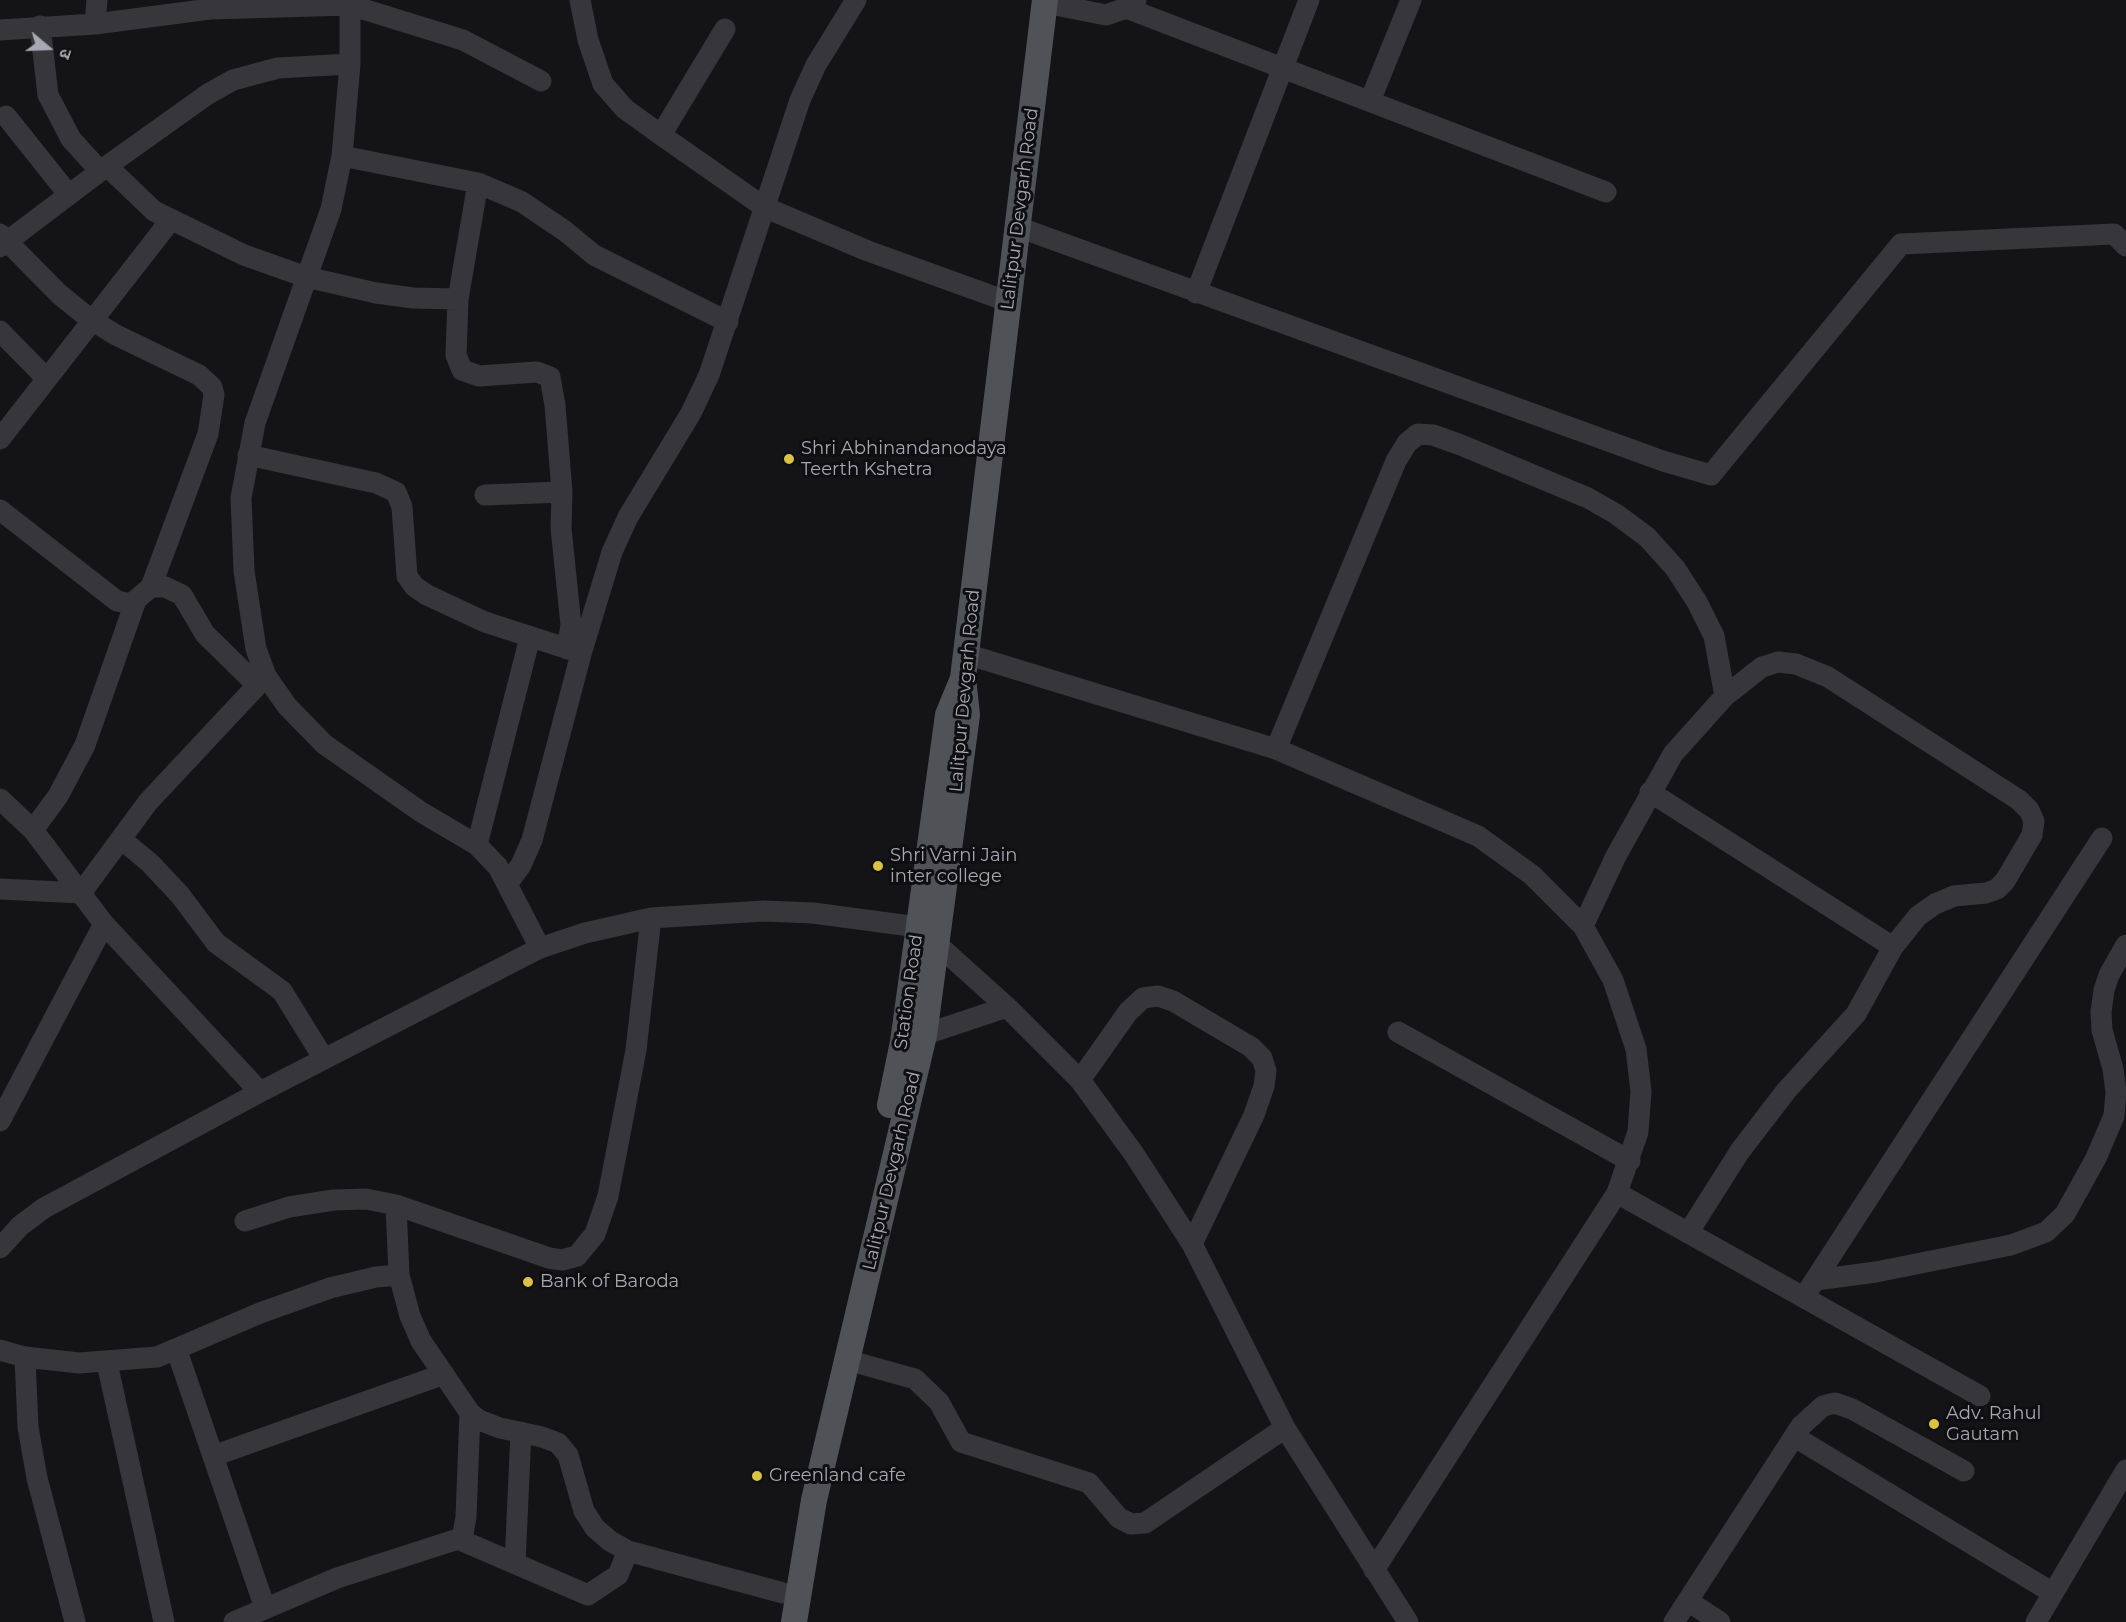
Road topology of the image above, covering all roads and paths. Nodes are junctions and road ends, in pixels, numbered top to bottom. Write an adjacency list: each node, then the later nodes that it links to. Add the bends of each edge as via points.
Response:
1 (97, 0): 9 (street)
2 (580, 0): 18 (street, via 603,84 626,109)
3 (856, 0): 24 (street, via 816,64 800,100)
4 (1309, 0): 14 (street)
5 (1411, 0): 16 (street)
6 (350, 2): 9 (street, via 210,9); 13 (street); 15 (street, via 463,40)
7 (1045, 2): 8 (street, via 1106,15); 26 (main road, Lalitpur Devgarh Road)
8 (1132, 4): 14 (street)
9 (95, 24): 10 (street)
10 (40, 26): 12 (street); 20 (street, via 48,95 71,139)
11 (725, 29): 18 (street)
12 (0, 30)
13 (350, 64): 19 (street); 20 (street, via 278,68 233,80)
14 (1282, 66): 16 (street); 30 (street)
15 (541, 81)
16 (1370, 101): 22 (street)
17 (6, 116): 23 (street)
18 (661, 135): 24 (street)
19 (342, 156): 21 (street); 29 (street, via 331,209)
20 (103, 169): 23 (street); 25 (street)
21 (477, 183): 31 (street); 34 (street, via 522,202 594,255)
22 (1606, 192)
23 (69, 195): 27 (street)
24 (764, 207): 32 (street, via 868,251); 34 (street)
25 (170, 221): 29 (street, via 244,255); 33 (street)
26 (1018, 227): 30 (street); 32 (main road, Lalitpur Devgarh Road)
27 (2, 241): 33 (street)
28 (2126, 246): 30 (street, via 2114,234 1901,244 1711,475)
29 (306, 277): 31 (street, via 376,293); 38 (street, via 255,423)
30 (1196, 293)
31 (458, 298): 39 (street, via 456,355 462,370 479,376 537,372 550,377)
32 (1009, 302): 45 (main road, Lalitpur Devgarh Road)
33 (90, 319): 36 (street); 42 (street, via 199,375 212,387 214,395 208,434)
34 (728, 322): 44 (street, via 691,413 628,517)
35 (0, 331): 36 (street)
36 (46, 378): 37 (street)
37 (0, 439)
38 (248, 454): 43 (street, via 376,483 396,492 402,507 407,576 414,586 485,622); 46 (street, via 241,498 244,571)
39 (562, 492): 40 (street); 44 (street, via 561,528)
40 (485, 495)
41 (0, 510): 42 (street, via 117,601 131,604)
42 (144, 594): 46 (street, via 165,587 182,595 205,634); 51 (street, via 85,745 58,796)
43 (530, 637): 44 (street); 54 (street)
44 (574, 651): 55 (street, via 532,840)
45 (965, 666): 48 (street); 61 (main road, Station Road, via 948,715); 62 (main road, Lalitpur Devgarh Road, via 967,715)
46 (261, 681): 53 (street, via 148,802); 54 (street, via 324,744 421,812)
47 (1725, 696): 48 (street, via 1714,636 1702,610 1675,568 1647,537 1588,498 1461,445 1418,434 1396,461); 49 (street, via 1673,754); 64 (street, via 1762,667 1778,663 1812,669 2029,810 2034,821 2032,834 2005,881 1986,893 1954,896 1935,904 1918,916)
48 (1275, 749): 60 (street, via 1478,836 1532,875)
49 (1650, 792): 60 (street); 64 (street)
50 (0, 799): 51 (street)
51 (33, 830): 57 (street)
52 (2102, 838): 81 (street)
53 (121, 839): 57 (street); 69 (street, via 180,895 216,943 282,991)
54 (477, 845): 55 (street)
55 (508, 883): 65 (street)
56 (0, 889): 57 (street)
57 (81, 893): 59 (street)
58 (651, 918): 61 (street, via 764,911 813,913); 65 (street); 75 (street, via 636,1050 608,1196 595,1234 577,1256 549,1258)
59 (104, 924): 71 (street); 72 (street)
60 (1583, 926): 73 (street, via 1613,980 1636,1049 1641,1091 1638,1132)
61 (918, 927): 62 (street); 68 (main road, Station Road)
62 (936, 945): 66 (street); 68 (main road, Lalitpur Devgarh Road)
63 (2126, 945): 81 (street, via 2109,975 2101,1012 2115,1080 2114,1116 2065,1214 2046,1232 2011,1245)
64 (1893, 947): 77 (street, via 1856,1014 1786,1091 1740,1151)
65 (540, 948): 69 (street)
66 (1007, 1007): 68 (street); 70 (street)
67 (1398, 1032): 73 (street)
68 (913, 1038): 85 (main road, Lalitpur Devgarh Road); 100 (main road, Station Road, via 893,1092 822,1390)
69 (324, 1059): 71 (street)
70 (1080, 1080): 78 (street); 78 (street, via 1128,1012 1143,998 1158,996 1251,1047 1262,1058 1266,1071 1264,1086 1254,1115)
71 (260, 1092): 79 (street, via 44,1208)
72 (0, 1121)
73 (1630, 1161): 74 (street)
74 (1617, 1193): 77 (street); 99 (street)
75 (396, 1204): 76 (street, via 366,1199 334,1200 289,1207); 80 (street)
76 (245, 1221)
77 (1688, 1233): 81 (street)
78 (1192, 1244): 90 (street)
79 (0, 1248)
80 (399, 1275): 83 (street, via 330,1288 261,1313); 87 (street, via 421,1341)
81 (1810, 1289): 88 (street)
82 (0, 1350): 84 (street)
83 (177, 1351): 86 (street); 93 (street)
84 (25, 1357): 86 (street); 104 (street, via 28,1427 37,1478)
85 (847, 1360): 90 (street, via 915,1379 939,1402 961,1442 1089,1484 1119,1518 1131,1524 1145,1523); 108 (main road, Lalitpur Devgarh Road, via 814,1500)
86 (107, 1363): 105 (street)
87 (444, 1374): 89 (street); 93 (street)
88 (1980, 1396)
89 (470, 1413): 91 (street, via 500,1428); 96 (street, via 466,1518)
90 (1285, 1428): 99 (street)
91 (521, 1432): 97 (street, via 558,1443 567,1455 589,1520 610,1541); 98 (street)
92 (1795, 1437): 95 (street, via 1810,1416 1822,1406 1835,1403); 101 (street); 102 (street)
93 (213, 1456): 103 (street)
94 (2126, 1470): 101 (street)
95 (1964, 1471)
96 (458, 1539): 98 (street); 103 (street, via 337,1578)
97 (628, 1551): 98 (street, via 618,1575 588,1595); 100 (street)
98 (515, 1564)
99 (1374, 1570): 109 (street)
100 (783, 1593): 107 (main road, Station Road)
101 (2053, 1593): 112 (street)
102 (1688, 1601): 110 (street); 111 (street)
103 (264, 1608): 106 (street)
104 (75, 1622)
105 (164, 1622)
106 (234, 1622)
107 (779, 1622)
108 (794, 1622)
109 (1408, 1622)
110 (1674, 1622)
111 (1720, 1622)
112 (2036, 1622)

